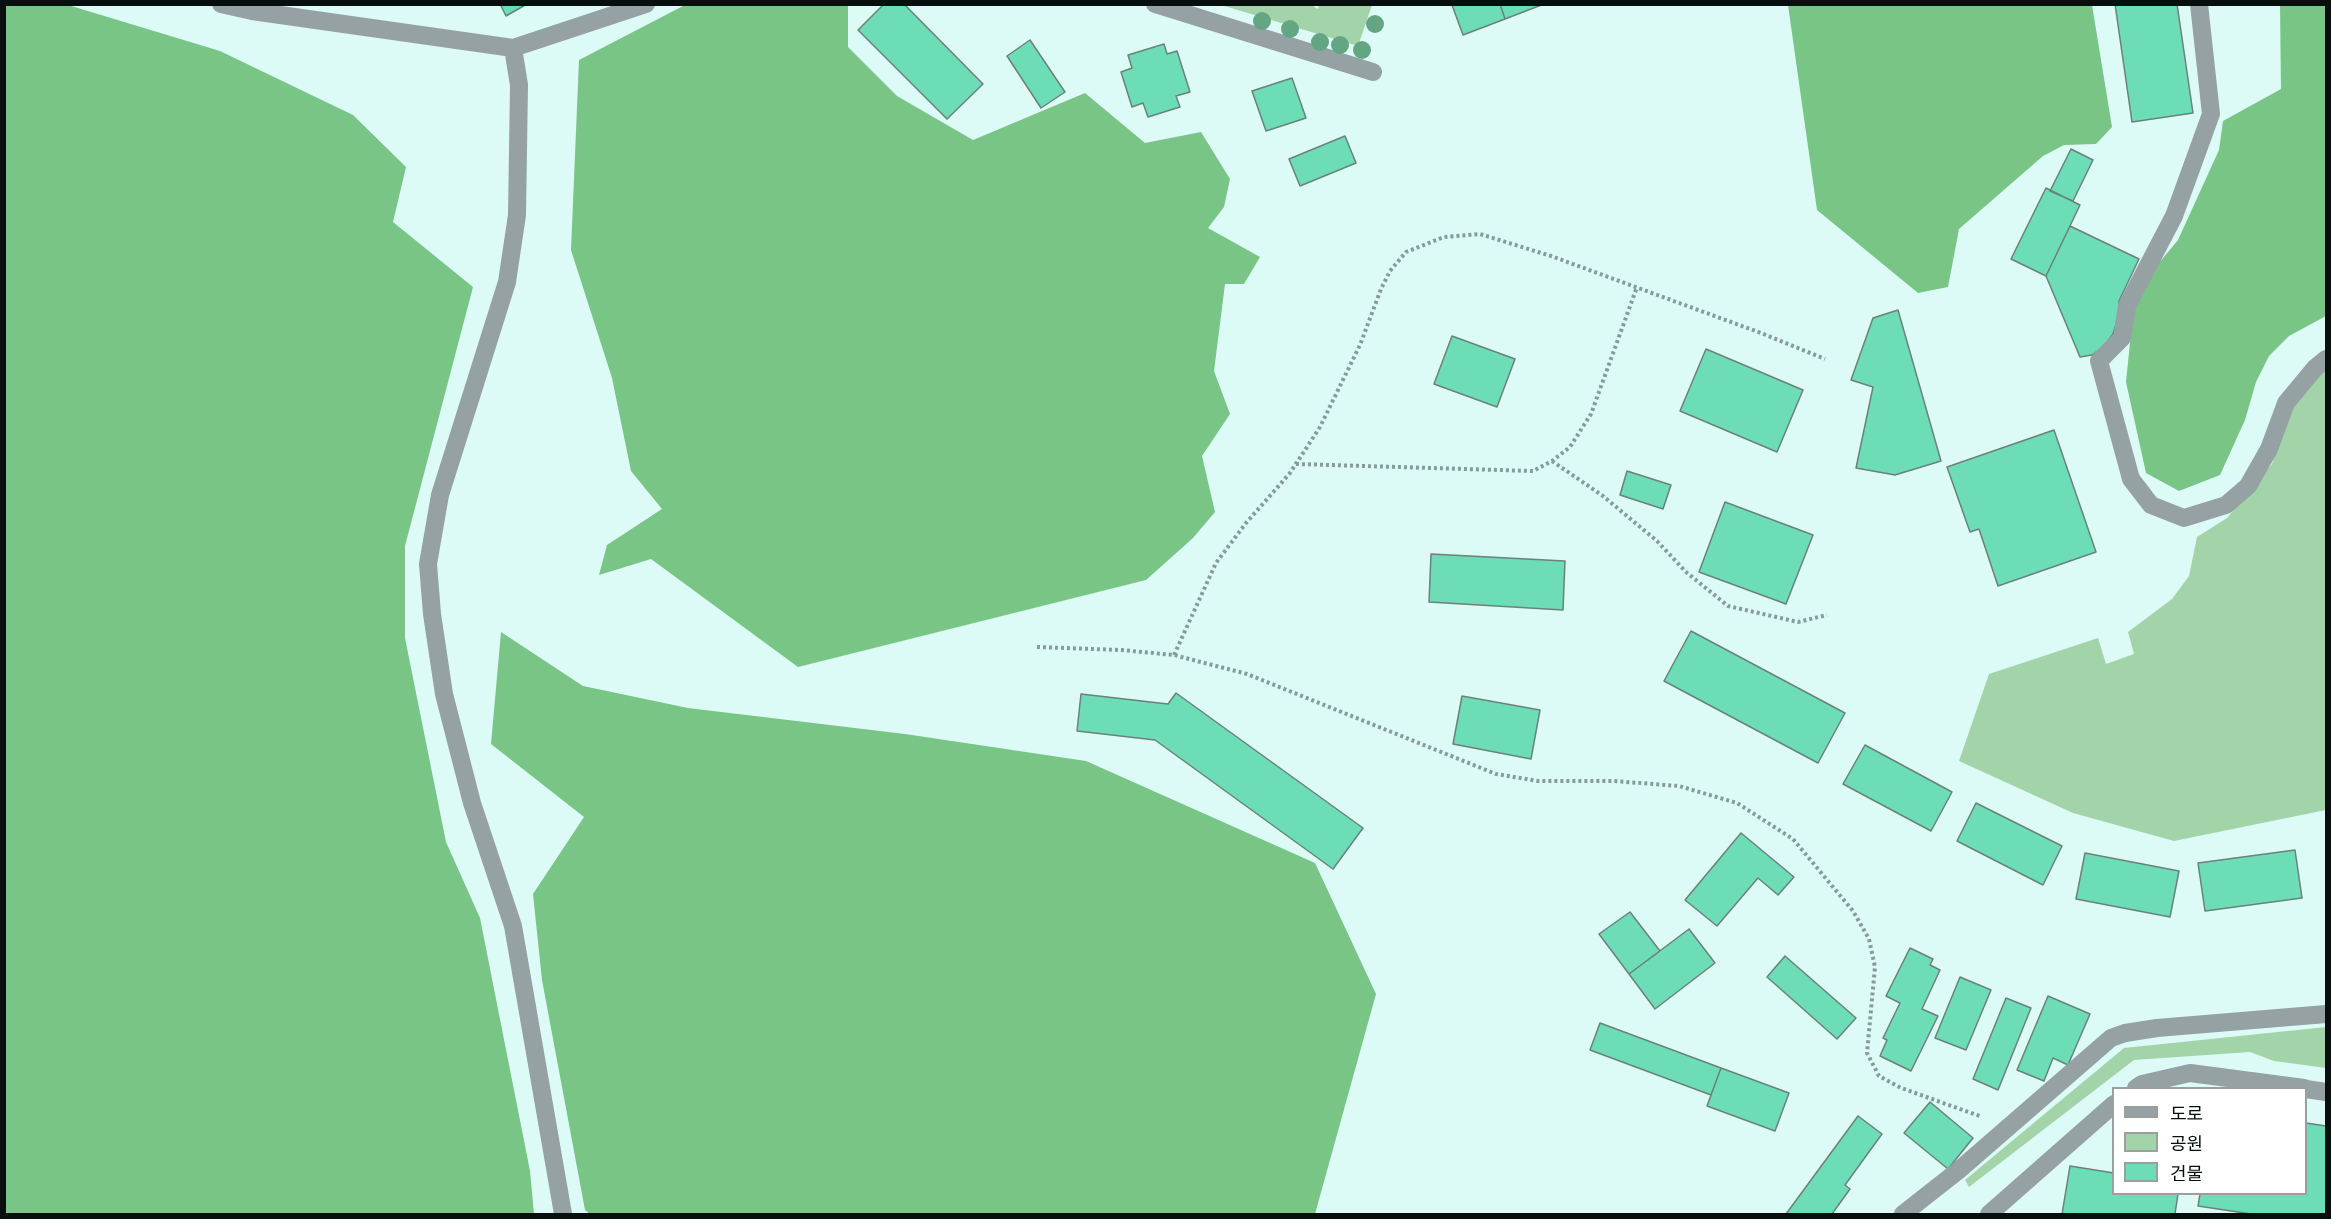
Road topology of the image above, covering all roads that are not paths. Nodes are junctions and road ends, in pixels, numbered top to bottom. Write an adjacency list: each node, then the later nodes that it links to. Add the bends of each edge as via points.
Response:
1 (221, 4): 5 (street)
2 (646, 4): 5 (street)
3 (1155, 4): 6 (street)
4 (2199, 4): 7 (street, via 2211,114 2174,216 2127,306 2122,338 2099,361 2131,479 2151,505 2184,518 2226,505 2248,486 2269,449 2286,403)
5 (513, 48): 14 (street, via 519,85 517,215 507,282 440,495 428,564 444,694 472,803 513,926)
6 (1373, 72)
7 (2326, 359)
8 (2326, 1014): 15 (street, via 2125,1033 2111,1038)
9 (2138, 1087): 10 (street, via 2190,1073)
10 (2291, 1087)
11 (2307, 1089): 12 (street)
12 (2326, 1092)
13 (2112, 1106): 16 (street)
14 (563, 1215)
15 (1903, 1215)
16 (1989, 1215)

